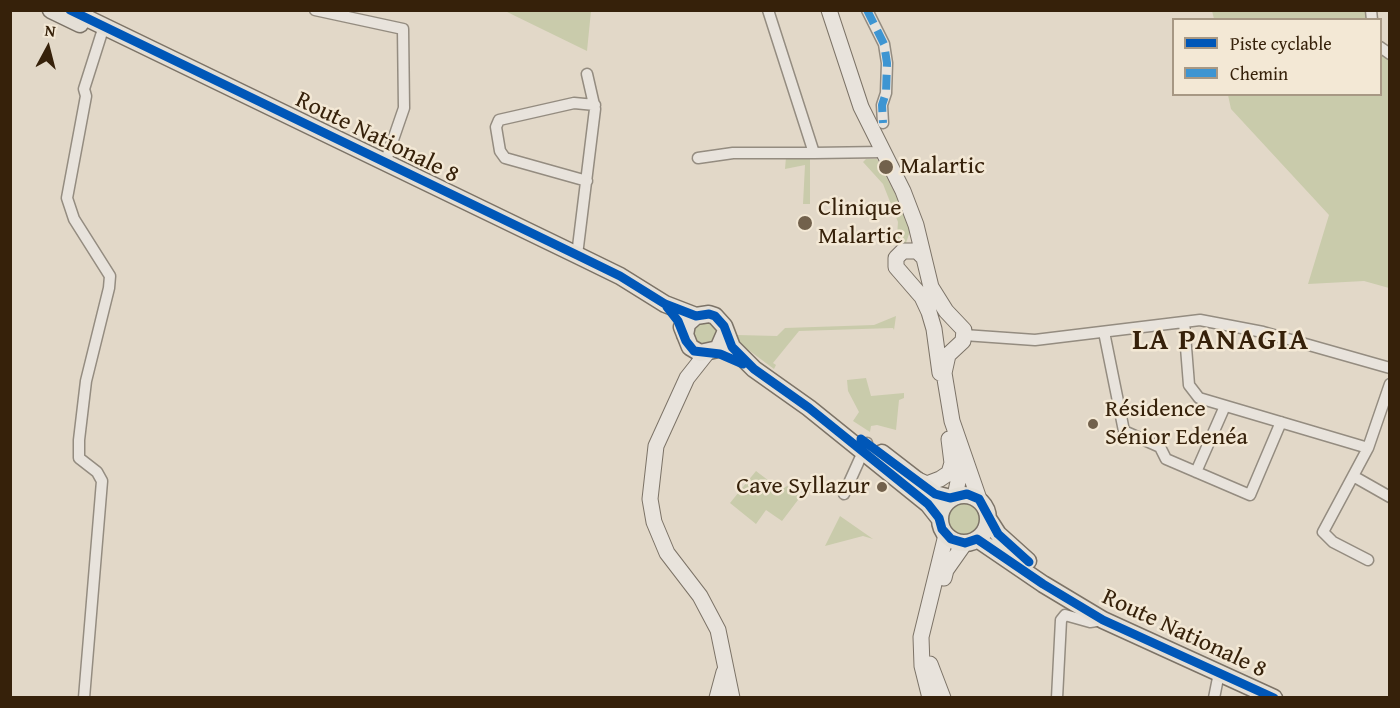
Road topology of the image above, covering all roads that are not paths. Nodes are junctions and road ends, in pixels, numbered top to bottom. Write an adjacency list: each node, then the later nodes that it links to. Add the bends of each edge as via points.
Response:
1 (51, 10): 7 (main road, Route Nationale 8)
2 (70, 10): 7 (main road, Route Nationale 8)
3 (315, 10): 14 (street, via 403,29 404,108)
4 (768, 10): 12 (street)
5 (830, 10): 11 (street, via 861,107)
6 (867, 10): 10 (street, via 884,44 887,63)
7 (102, 30): 14 (main road, Route Nationale 8); 53 (street, via 84,89 86,96 67,198 74,219 110,276 86,381 79,440 79,458 102,481)
8 (587, 74): 9 (street)
9 (595, 105): 15 (street); 15 (street, via 574,104 499,120 496,127 505,158)
10 (884, 123)
11 (883, 152): 12 (street); 16 (street, via 916,225)
12 (814, 153): 13 (street, via 733,153)
13 (698, 158)
14 (385, 163): 17 (main road, Route Nationale 8)
15 (587, 182): 17 (street)
16 (916, 253): 23 (street, via 936,298 962,326); 25 (street, via 899,254 896,267 922,297)
17 (577, 255): 18 (main road, Route Nationale 8)
18 (665, 304): 19 (main road, Route Nationale 8); 24 (main road, Route Nationale 8)
19 (696, 316): 22 (main road, via 715,316); 24 (main road, via 687,324)
20 (1184, 321): 21 (street); 28 (street, via 1200,320 1263,332); 32 (street, via 1189,385 1199,398)
21 (1104, 332): 23 (street, via 1035,340); 37 (street, via 1124,431 1160,447 1167,459)
22 (725, 333): 27 (main road, via 722,345); 29 (main road, via 732,347)
23 (964, 335): 26 (street)
24 (687, 341): 27 (main road); 30 (street)
25 (936, 341): 26 (street, via 946,349); 34 (street)
26 (955, 348): 43 (street, via 944,366 952,421)
27 (709, 353): 29 (main road, via 727,356); 30 (street)
28 (1389, 368)
29 (754, 369): 35 (main road)
30 (687, 378): 51 (street, via 656,446 650,499 654,522 667,553 700,596 718,630)
31 (1389, 384): 36 (street)
32 (1225, 406): 33 (street); 37 (street)
33 (1281, 422): 36 (street); 37 (street, via 1250,495)
34 (949, 434): 39 (street, via 949,473 927,484); 41 (street, via 959,477)
35 (865, 447): 39 (main road); 40 (street); 44 (main road)
36 (1368, 448): 38 (street)
37 (1196, 472)
38 (1353, 476): 42 (street); 48 (street, via 1323,532 1333,542)
39 (916, 479): 41 (main road, via 935,494)
40 (844, 494)
41 (952, 497): 43 (main road, via 967,494); 44 (main road, via 942,507)
42 (1389, 497)
43 (979, 499): 45 (main road)
44 (939, 518): 46 (main road)
45 (988, 520): 47 (main road, via 985,531); 49 (main road, Route Nationale 8, via 1014,552 1048,576)
46 (946, 535): 47 (main road); 56 (street, via 921,637 922,666)
47 (971, 541): 49 (main road, Route Nationale 8); 57 (street, via 946,570 931,631 930,665)
48 (1368, 560)
49 (1077, 606): 50 (main road, Route Nationale 8)
50 (1103, 620): 52 (main road, Route Nationale 8); 58 (street, via 1090,622 1065,615 1061,620)
51 (726, 666): 54 (street); 55 (street)
52 (1219, 673): 59 (street); 60 (main road, Route Nationale 8)
53 (84, 698)
54 (717, 698)
55 (732, 698)
56 (930, 698)
57 (943, 698)
58 (1057, 698)
59 (1214, 698)
60 (1274, 698)

